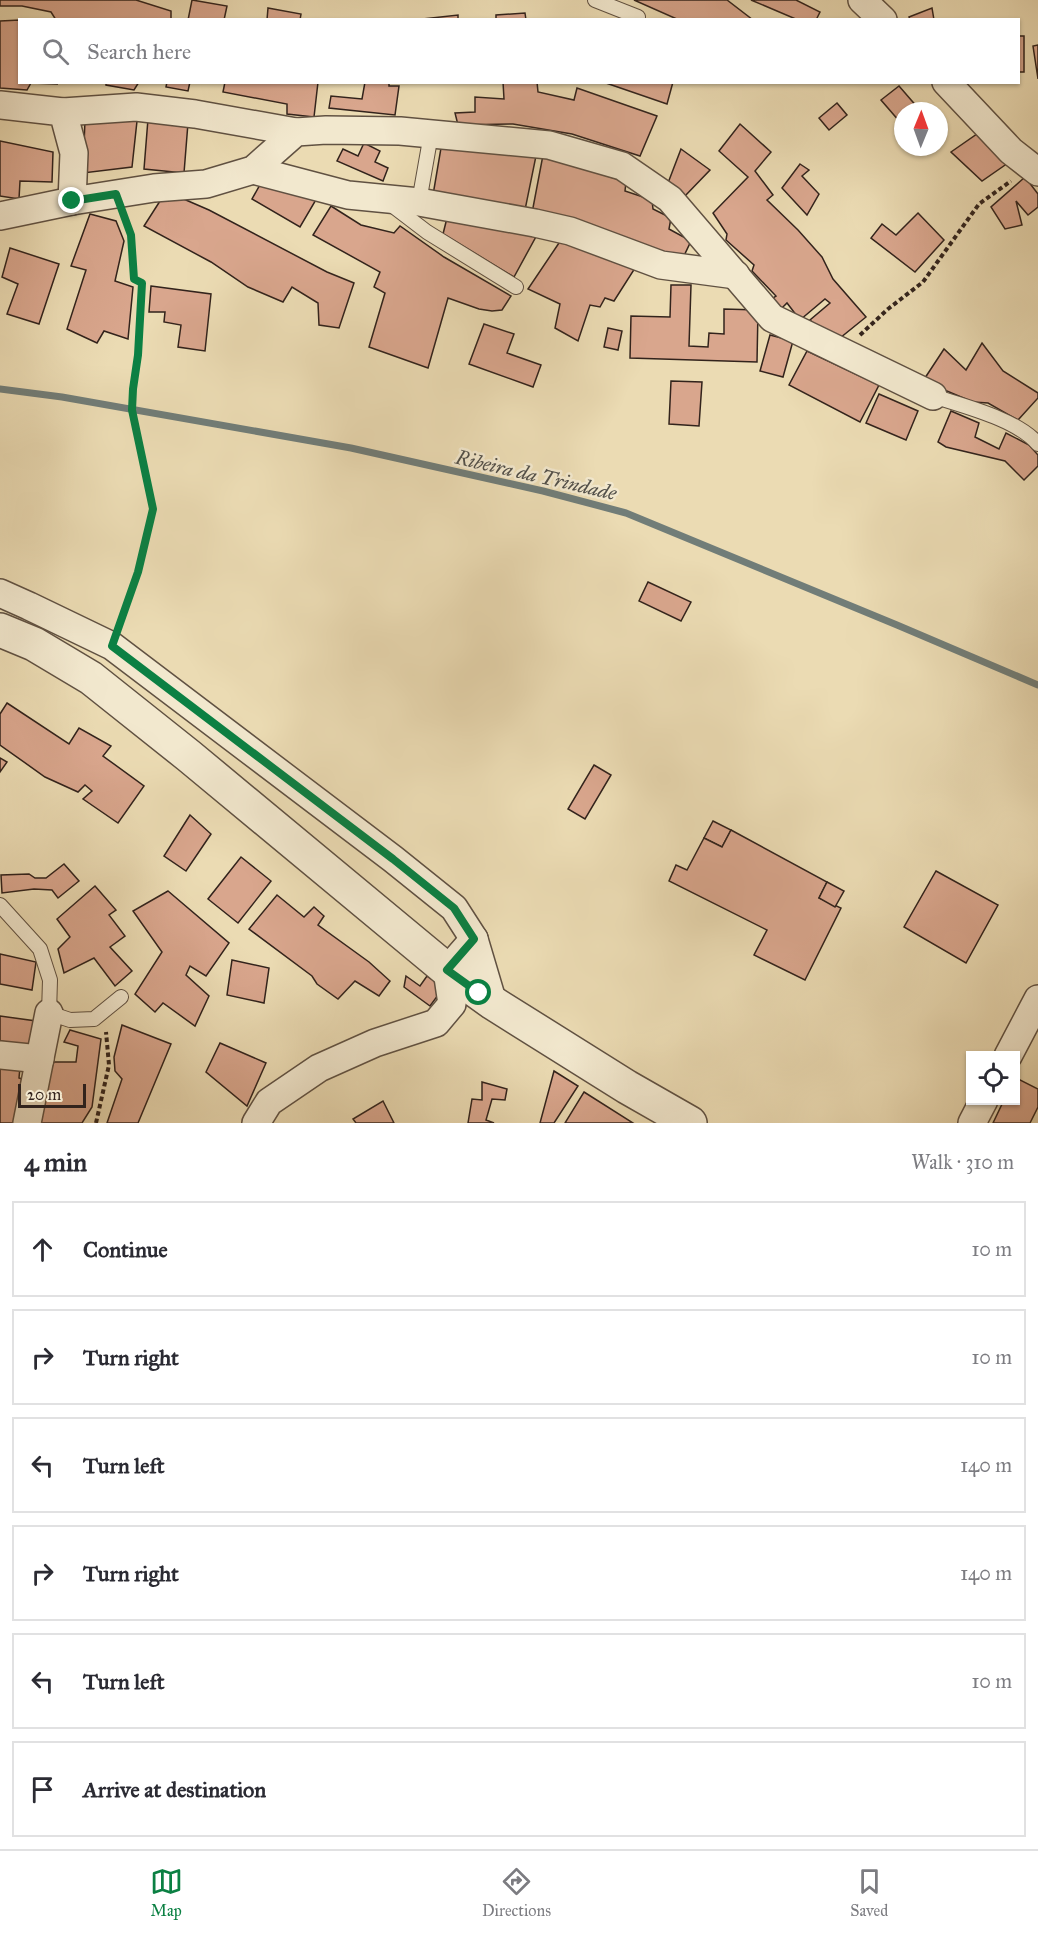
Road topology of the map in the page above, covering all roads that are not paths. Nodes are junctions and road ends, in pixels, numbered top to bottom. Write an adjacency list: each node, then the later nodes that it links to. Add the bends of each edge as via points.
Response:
1 (595, 0): 3 (lane)
2 (862, 0): 4 (street)
3 (638, 17)
4 (881, 18)
5 (948, 84): 10 (street, via 1011,151)
6 (0, 105): 7 (street)
7 (63, 112): 8 (street, via 136,107); 13 (street, via 74,153)
8 (296, 132): 9 (street); 11 (street)
9 (431, 134): 14 (lane); 16 (street, via 549,145 622,166 669,199)
10 (1036, 166)
11 (253, 170): 12 (street, via 348,195); 13 (street, via 206,184)
12 (383, 198): 14 (street); 17 (lane, via 427,232)
13 (72, 201): 15 (street)
14 (419, 202): 16 (street, via 570,231 661,265)
15 (0, 216)
16 (736, 275): 18 (street, via 772,318)
17 (516, 286)
18 (933, 396): 19 (lane, via 998,418 1032,436)
19 (1038, 444)
20 (0, 593): 23 (street, via 112,646 454,908)
21 (0, 630): 24 (street, via 34,644 91,678)
22 (0, 905): 28 (lane, via 40,949 50,980)
23 (474, 939): 24 (street); 27 (street)
24 (447, 970): 27 (street); 35 (street, via 452,1004 436,1023 375,1043 319,1068 269,1102)
25 (121, 997): 28 (lane, via 94,1019 70,1020)
26 (1038, 999): 29 (street)
27 (493, 1003): 33 (street)
28 (49, 1013): 31 (street)
29 (1011, 1051)
30 (0, 1055): 31 (street)
31 (40, 1059): 34 (street)
32 (982, 1105): 36 (street)
33 (684, 1122)
34 (27, 1123)
35 (256, 1123)
36 (972, 1123)

